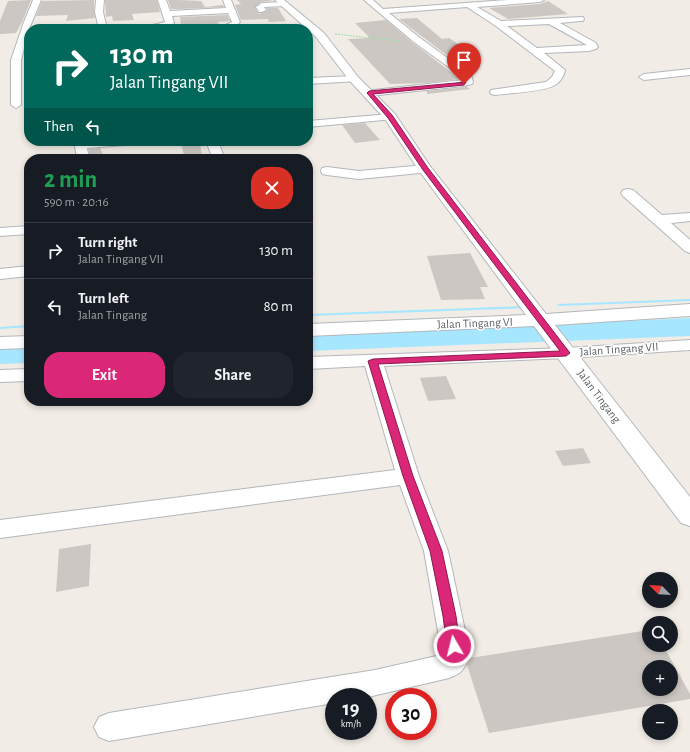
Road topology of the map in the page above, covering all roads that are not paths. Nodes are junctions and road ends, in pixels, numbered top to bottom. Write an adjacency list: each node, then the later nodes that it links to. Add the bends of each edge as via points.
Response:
1 (37, 0): 15 (street)
2 (100, 0): 16 (street)
3 (162, 0): 12 (street)
4 (227, 0): 9 (street)
5 (368, 0): 11 (street)
6 (540, 0): 8 (street)
7 (280, 2): 10 (street, via 262,5); 19 (main road, Jalan Tingang)
8 (470, 5): 11 (street); 20 (street)
9 (232, 10): 12 (street); 18 (street, via 236,22)
10 (262, 10)
11 (382, 11): 29 (street, via 466,76 468,82)
12 (167, 14): 17 (street)
13 (580, 19): 14 (street)
14 (550, 21): 20 (street); 23 (street, via 592,43 593,46)
15 (27, 24)
16 (102, 24)
17 (168, 24)
18 (234, 24)
19 (307, 24)
20 (499, 24): 23 (street)
21 (313, 29): 26 (main road, Jalan Tingang)
22 (24, 35): 30 (street, via 16,60)
23 (534, 52): 28 (street, via 560,70 553,83)
24 (690, 72): 25 (street)
25 (644, 77)
26 (354, 79): 27 (street); 29 (main road, Jalan Tingang)
27 (313, 81)
28 (495, 92)
29 (369, 93): 31 (main road, Jalan Tingang)
30 (16, 105)
31 (390, 117): 32 (street); 33 (main road, Jalan Tingang)
32 (313, 124)
33 (425, 169): 34 (street, via 359,175); 45 (main road, Jalan Tingang)
34 (327, 171)
35 (628, 193): 37 (street)
36 (690, 217): 37 (street)
37 (658, 220): 40 (street)
38 (24, 230): 39 (street)
39 (0, 232)
40 (690, 248)
41 (24, 272): 42 (street)
42 (0, 274)
43 (690, 310): 45 (main road, Jalan Tingang VI)
44 (313, 330): 45 (main road, Jalan Tingang VI)
45 (552, 335): 48 (street, Jalan Tingang VII); 49 (street, Jalan Tingang VII); 54 (main road, Jalan Tingang)
46 (24, 342): 47 (main road)
47 (0, 343)
48 (690, 345)
49 (373, 361): 50 (street, Jalan Tingang VII); 53 (street)
50 (313, 363)
51 (24, 375): 52 (street)
52 (0, 376)
53 (408, 476): 55 (street); 56 (street, via 436,551 445,592 456,654 449,666 375,683)
54 (690, 516)
55 (0, 529)
56 (109, 727)

